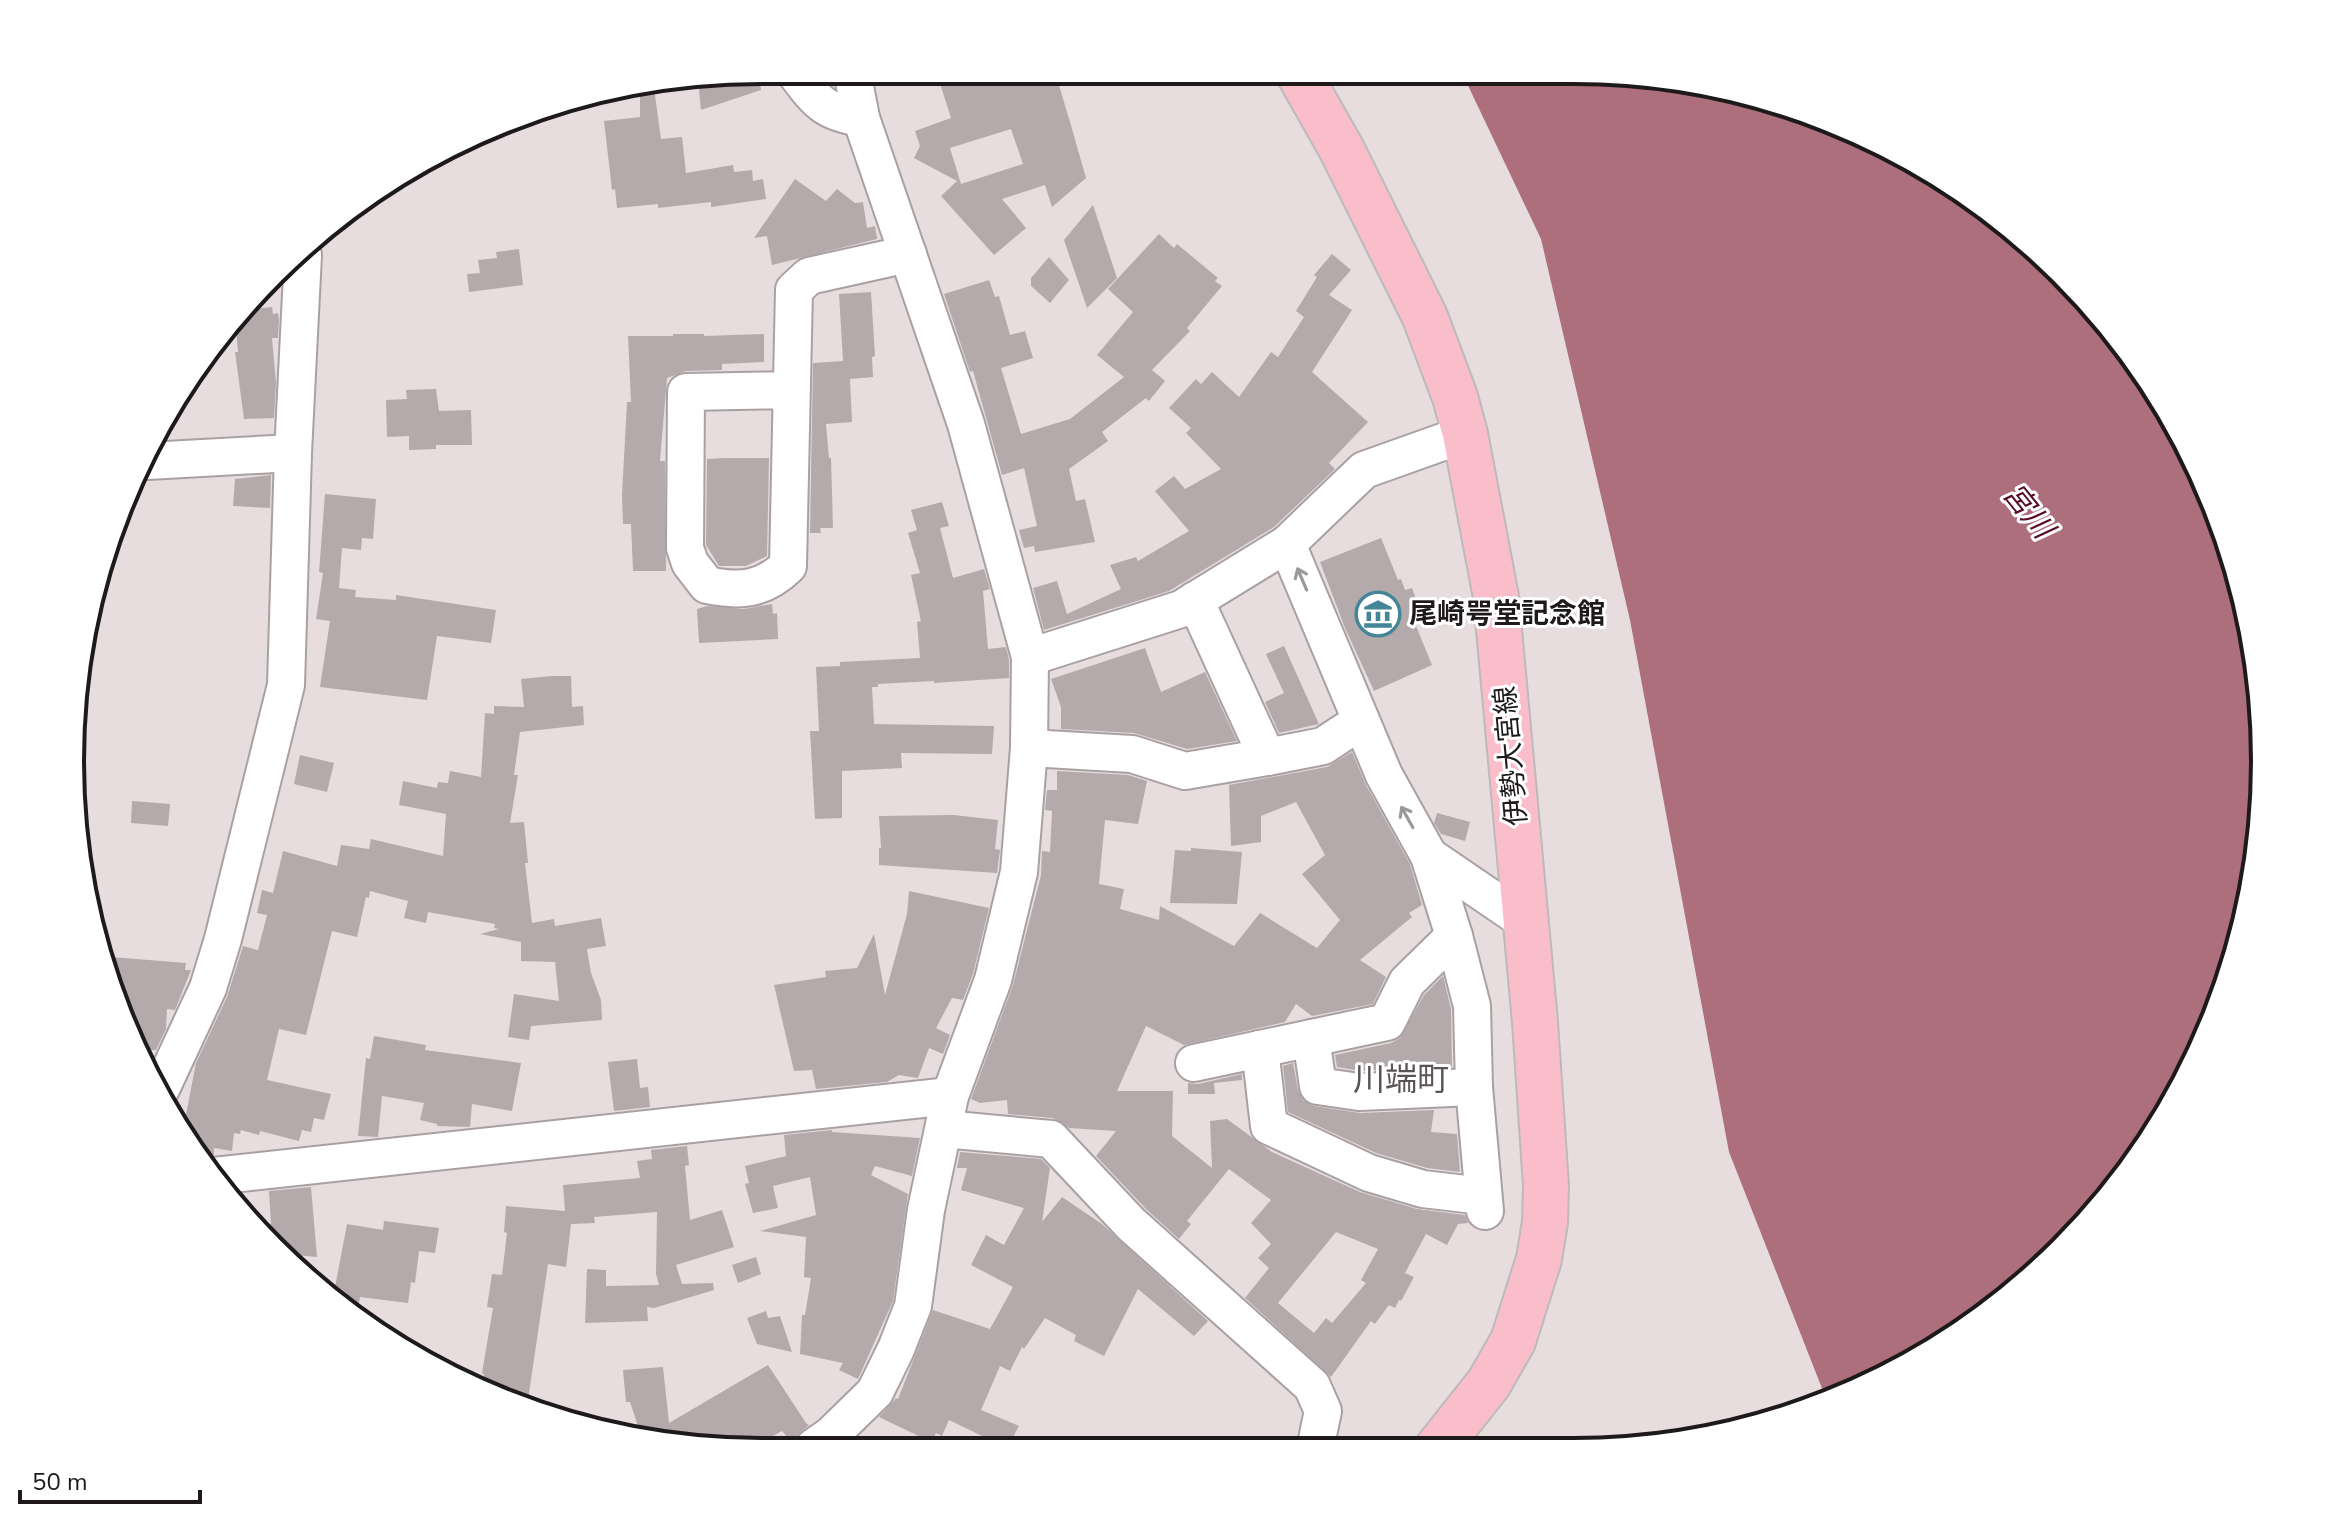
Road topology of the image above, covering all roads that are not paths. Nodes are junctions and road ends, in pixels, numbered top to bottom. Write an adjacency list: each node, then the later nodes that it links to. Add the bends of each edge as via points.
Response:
1 (804, 84): 4 (street, via 836,114)
2 (854, 84): 4 (street)
3 (1305, 84): 8 (main road, 伊勢大宮線, via 1425,317)
4 (861, 118): 5 (street)
5 (908, 254): 7 (street, via 809,276 794,290); 13 (street, via 966,424)
6 (303, 263): 9 (street)
7 (792, 390): 7 (street, via 788,566 752,588 707,585 685,548 686,392)
8 (1465, 434): 11 (street, via 1364,470); 18 (main road, 伊勢大宮線, via 1496,597)
9 (293, 453): 10 (street); 23 (street, via 286,685 216,964)
10 (155, 461)
11 (1287, 544): 12 (street); 14 (street, one-way to 11)
12 (1195, 600): 13 (street); 16 (street)
13 (1030, 657): 15 (street)
14 (1361, 721): 16 (street, via 1323,746); 17 (street, one-way to 14)
15 (1029, 748): 16 (street, via 1132,754 1185,771); 25 (street, via 1019,872 993,980)
16 (1267, 757)
17 (1429, 856): 18 (street); 19 (street)
18 (1526, 922): 29 (main road, 伊勢大宮線, via 1545,1222 1513,1341 1489,1383)
19 (1454, 936): 20 (street, via 1407,982 1387,1022); 24 (street, via 1472,1006)
20 (1311, 1038): 21 (street); 24 (street, via 1318,1086 1359,1092)
21 (1260, 1049): 22 (street); 24 (street, via 1269,1126 1369,1173 1484,1203)
22 (1194, 1063)
23 (165, 1081)
24 (1474, 1087)
25 (947, 1113): 26 (street); 27 (street, via 913,1306 875,1392); 28 (street, via 1051,1139 1131,1224 1312,1386 1323,1411)
26 (226, 1175)
27 (827, 1438)
28 (1317, 1438)
29 (1445, 1438)

